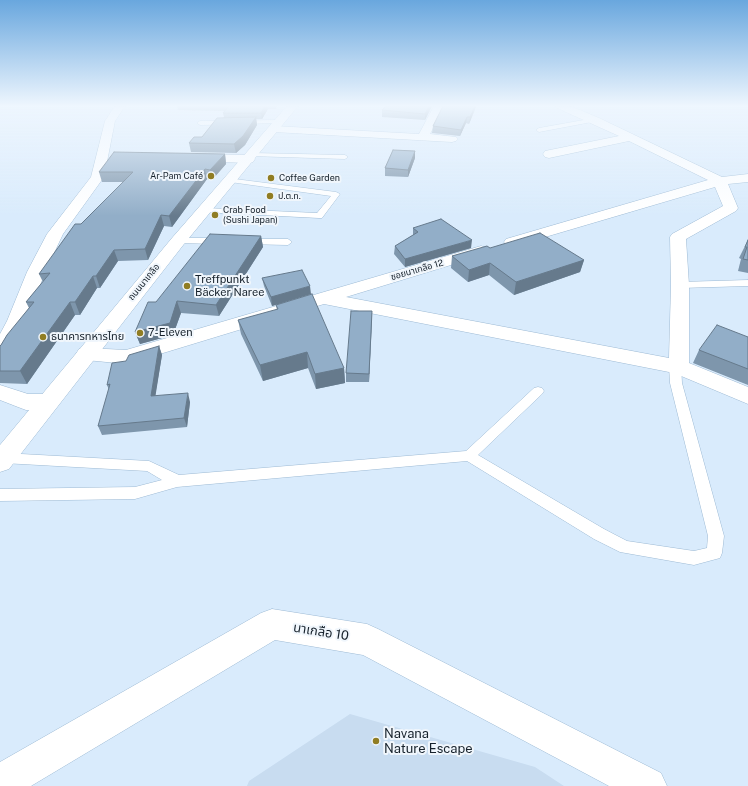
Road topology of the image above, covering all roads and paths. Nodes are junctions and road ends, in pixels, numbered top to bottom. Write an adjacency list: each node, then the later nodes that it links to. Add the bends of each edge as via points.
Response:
1 (105, 143): 18 (street, via 97,177 55,234 36,272 17,321)
2 (262, 143): 6 (street, ถนนนาเกลือ)
3 (604, 143): 5 (street)
4 (642, 143): 11 (street)
5 (549, 154)
6 (250, 157): 7 (lane); 8 (street); 10 (street, ถนนนาเกลือ)
7 (345, 157)
8 (185, 158)
9 (748, 178): 11 (street, ซอยนาเกลือ 12)
10 (230, 180): 12 (street, ถนนนาเกลือ); 12 (lane, via 336,194 319,216)
11 (720, 181): 16 (street, via 731,208 678,237); 17 (street, ซอยนาเกลือ 12)
12 (205, 210): 13 (street, ถนนนาเกลือ)
13 (178, 241): 14 (lane); 19 (street, ถนนนาเกลือ)
14 (288, 242)
15 (748, 283): 16 (lane)
16 (680, 285): 20 (street)
17 (323, 298): 19 (street, ซอยนาเกลือ 12, via 127,357); 20 (street)
18 (0, 352)
19 (86, 354): 24 (street, ถนนนาเกลือ)
20 (677, 367): 23 (street); 25 (lane, via 676,383 716,536 714,553 694,558 625,547)
21 (538, 391): 25 (lane)
22 (0, 392): 24 (street, via 26,402)
23 (748, 396)
24 (48, 402): 26 (street, ถนนนาเกลือ)
25 (469, 456): 27 (lane)
26 (2, 460): 27 (lane, via 149,466)
27 (177, 481): 28 (lane, via 135,493)
28 (0, 495)
29 (0, 783): 30 (street, นาเกลือ 10, via 272,624 366,640)
30 (648, 786)

